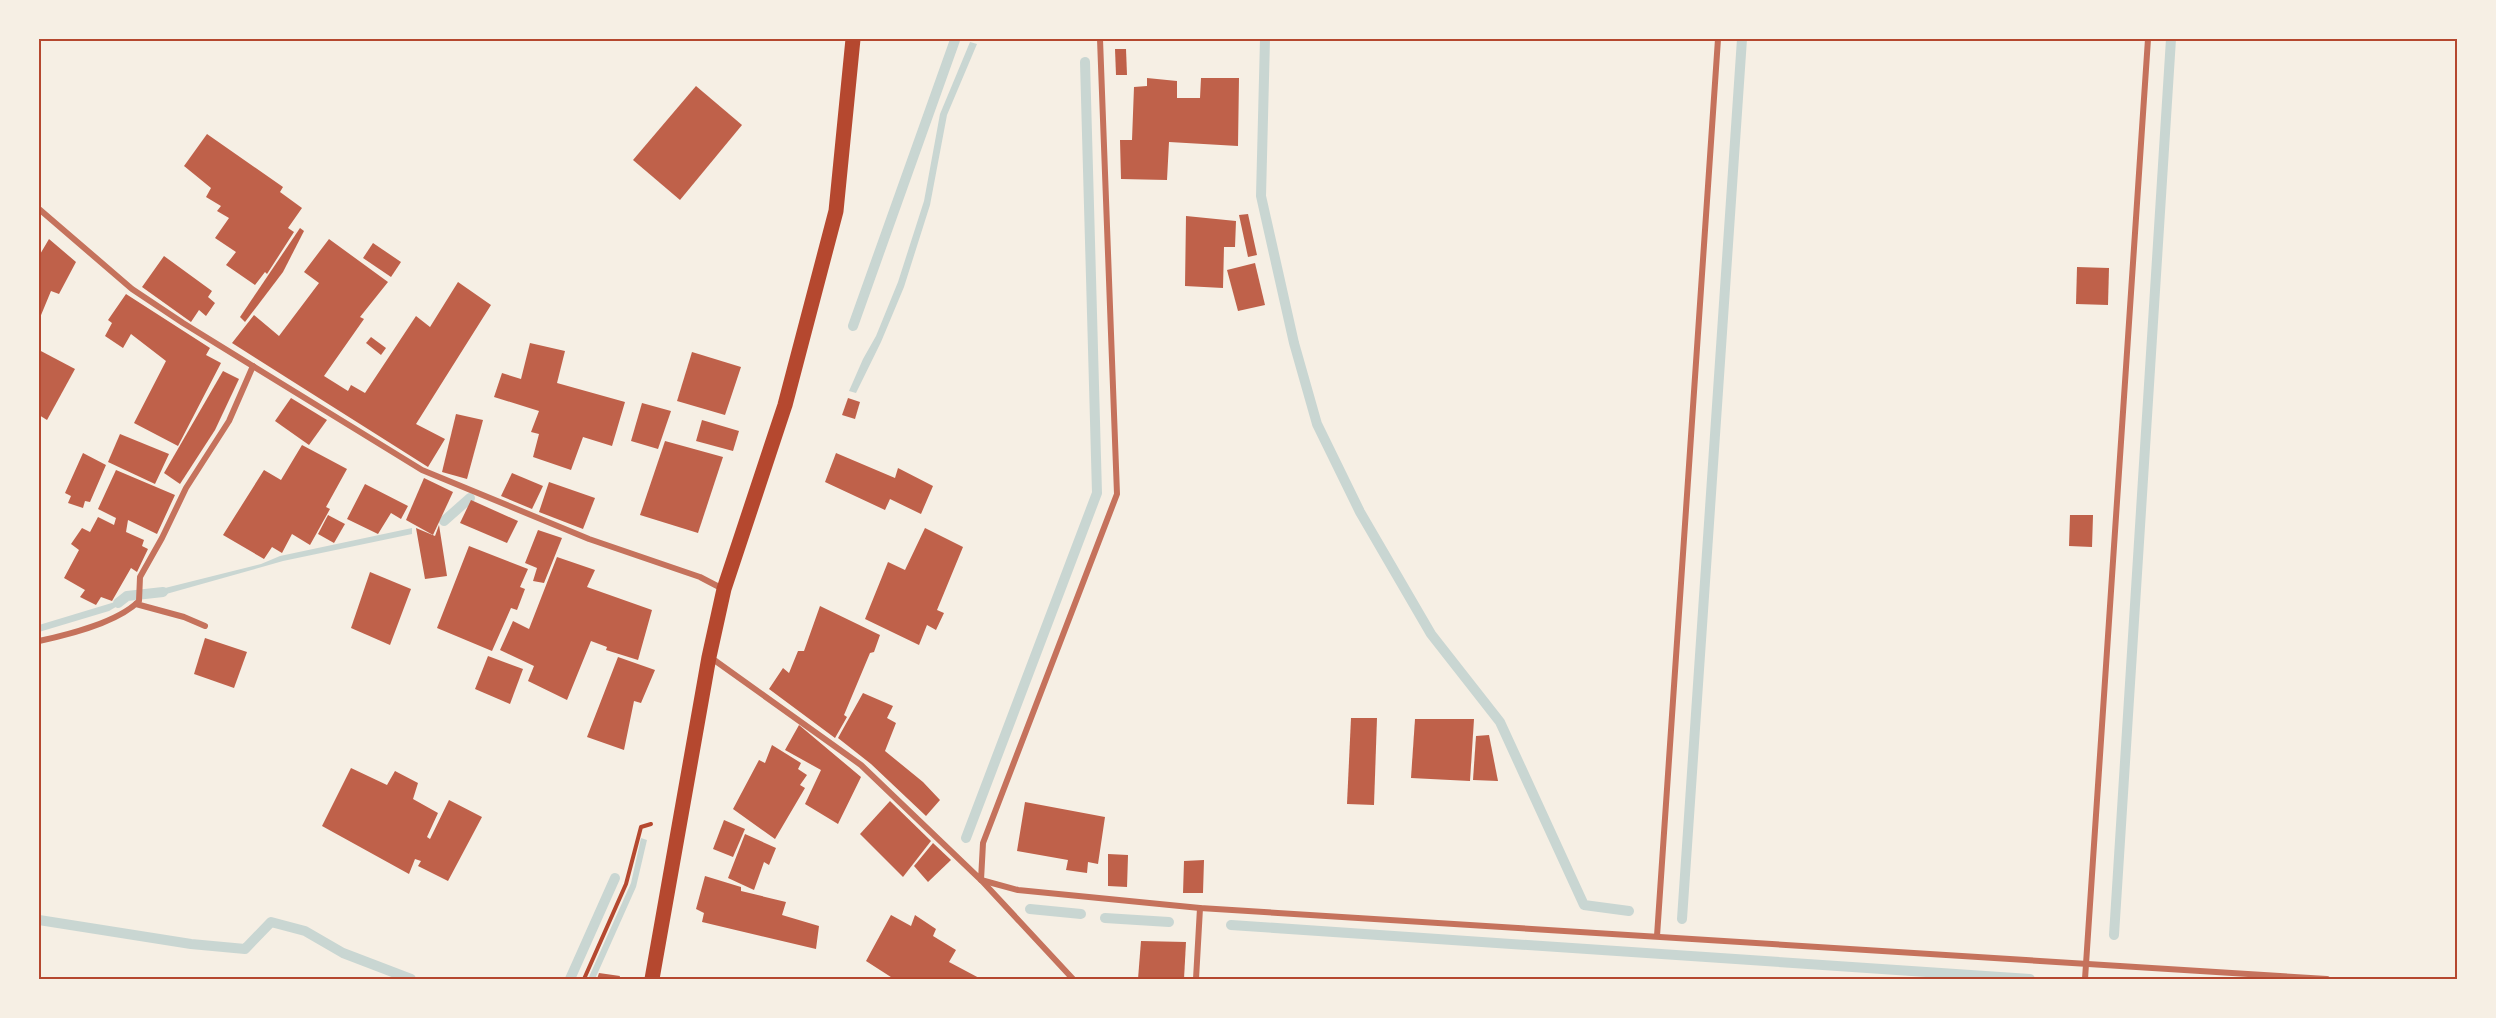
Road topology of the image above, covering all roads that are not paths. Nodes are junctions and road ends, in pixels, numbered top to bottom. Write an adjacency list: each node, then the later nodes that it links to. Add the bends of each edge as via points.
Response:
1 (853, 39): 7 (main road, via 836,211 785,405)
2 (1100, 39): 12 (street, via 1117,494 982,843)
3 (1718, 39): 14 (street)
4 (2148, 39): 15 (street)
5 (39, 209): 6 (street, via 132,289)
6 (253, 366): 7 (street, via 422,470); 8 (street, via 229,421 186,488 140,577)
7 (724, 589): 11 (main road)
8 (136, 604): 9 (street); 10 (street, via 99,623)
9 (205, 626)
10 (39, 640)
11 (710, 657): 12 (street, via 861,765); 16 (main road)
12 (981, 880): 13 (street, via 1018,890); 17 (street)
13 (1200, 908): 14 (street); 18 (street)
14 (1658, 936): 15 (street)
15 (2086, 963): 19 (street); 20 (street)
16 (652, 979)
17 (1073, 979)
18 (1196, 979)
19 (2085, 979)
20 (2327, 979)

